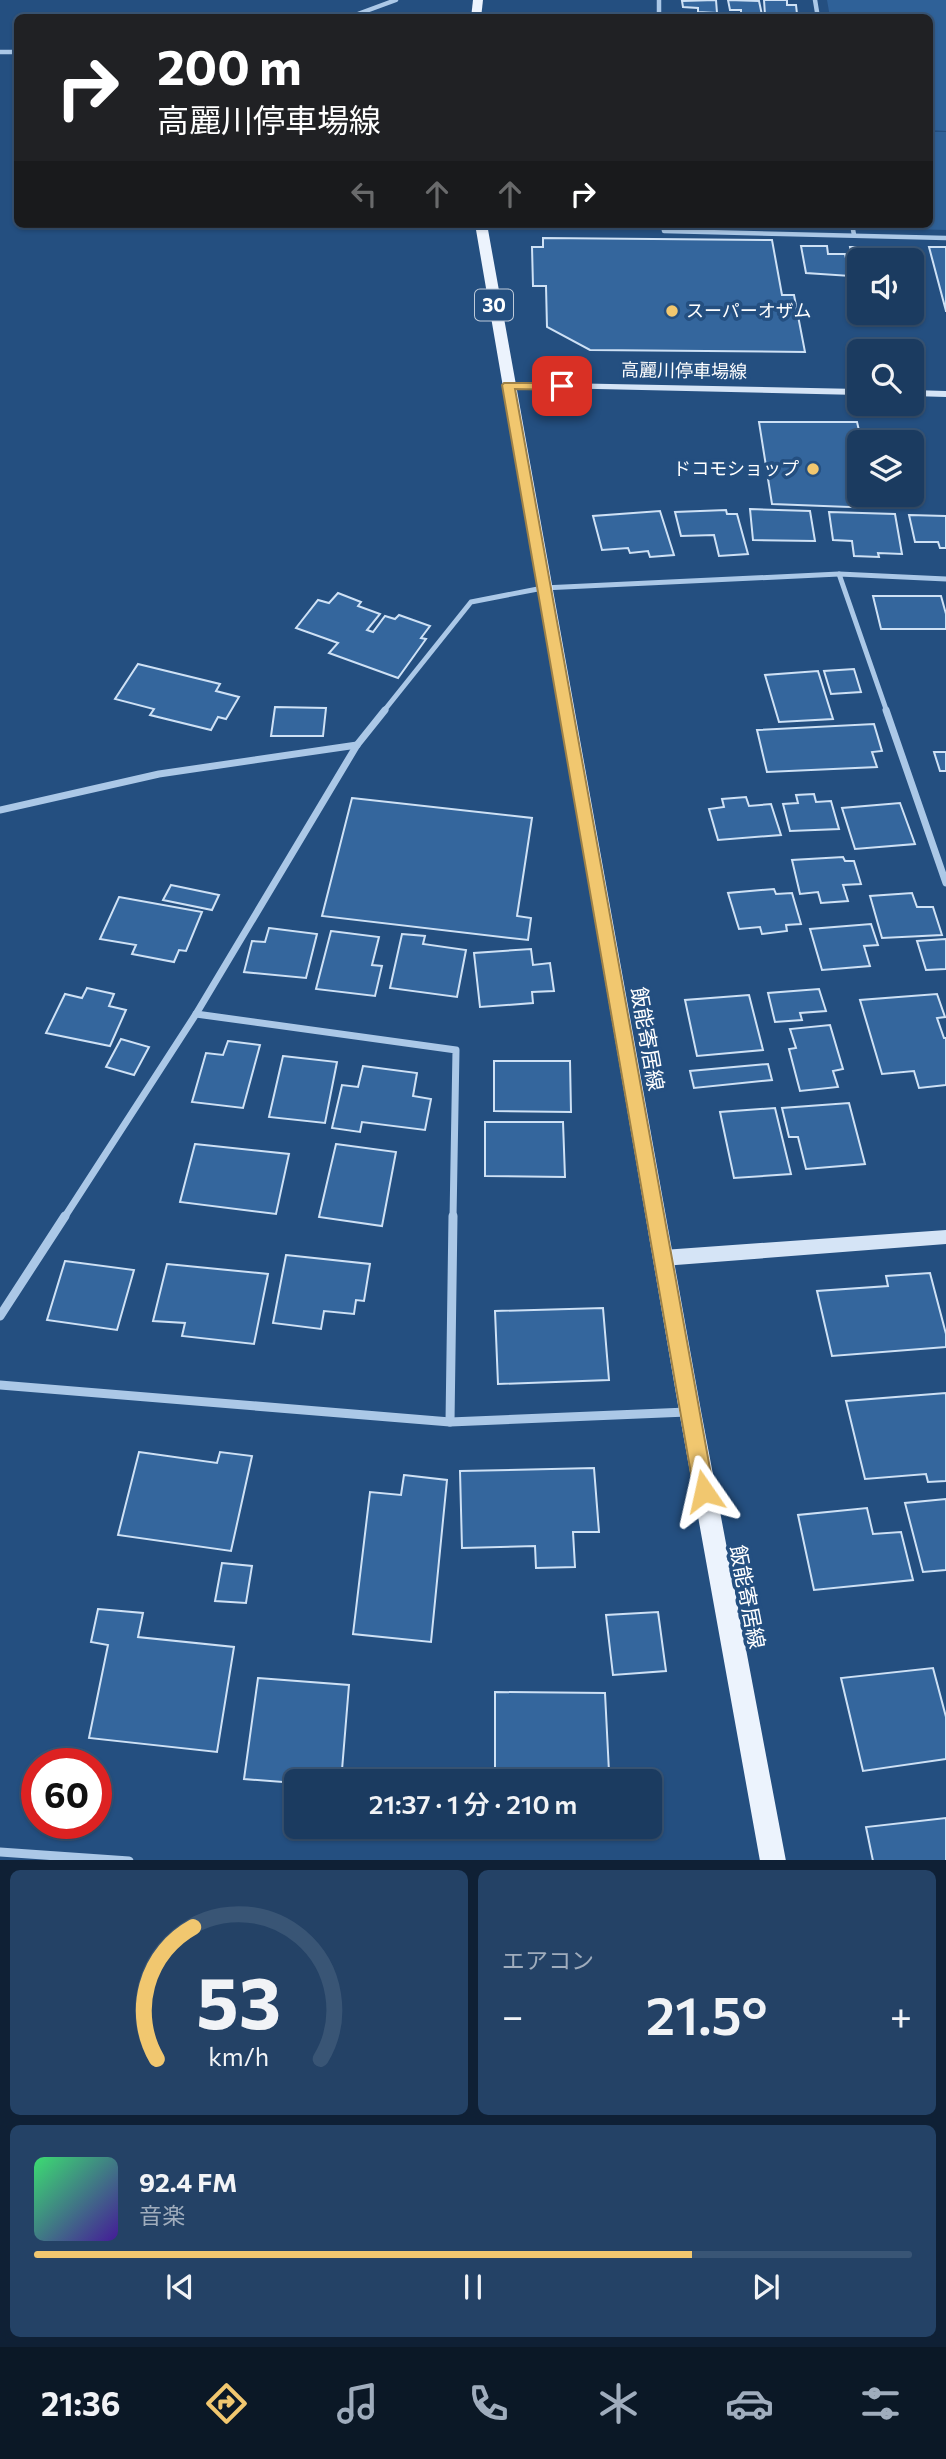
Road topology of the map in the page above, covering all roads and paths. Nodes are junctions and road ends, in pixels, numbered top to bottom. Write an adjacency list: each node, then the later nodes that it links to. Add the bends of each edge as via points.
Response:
1 (396, 0): 2 (street)
2 (357, 14)
3 (482, 228): 8 (main road, 飯能寄居線 / 30)
4 (664, 228): 6 (street)
5 (853, 228): 6 (street)
6 (854, 235): 7 (street)
7 (946, 238)
8 (508, 385): 9 (main road, 高麗川停車場線); 14 (main road, 飯能寄居線 / 30)
9 (847, 392)
10 (924, 394): 11 (main road)
11 (946, 394)
12 (839, 574): 13 (street); 14 (street); 17 (street)
13 (946, 579)
14 (543, 588): 15 (street, via 471,602); 20 (main road, 飯能寄居線 / 30)
15 (357, 745): 16 (street, via 159,774); 18 (street)
16 (0, 810)
17 (946, 883)
18 (197, 1014): 21 (street); 24 (street, via 456,1050)
19 (946, 1237): 20 (main road)
20 (663, 1258): 23 (main road, 飯能寄居線 / 30)
21 (0, 1316)
22 (0, 1385): 24 (street)
23 (690, 1411): 24 (street); 27 (main road, 飯能寄居線 / 30)
24 (450, 1422)
25 (0, 1852): 26 (street)
26 (129, 1860)
27 (774, 1860)

